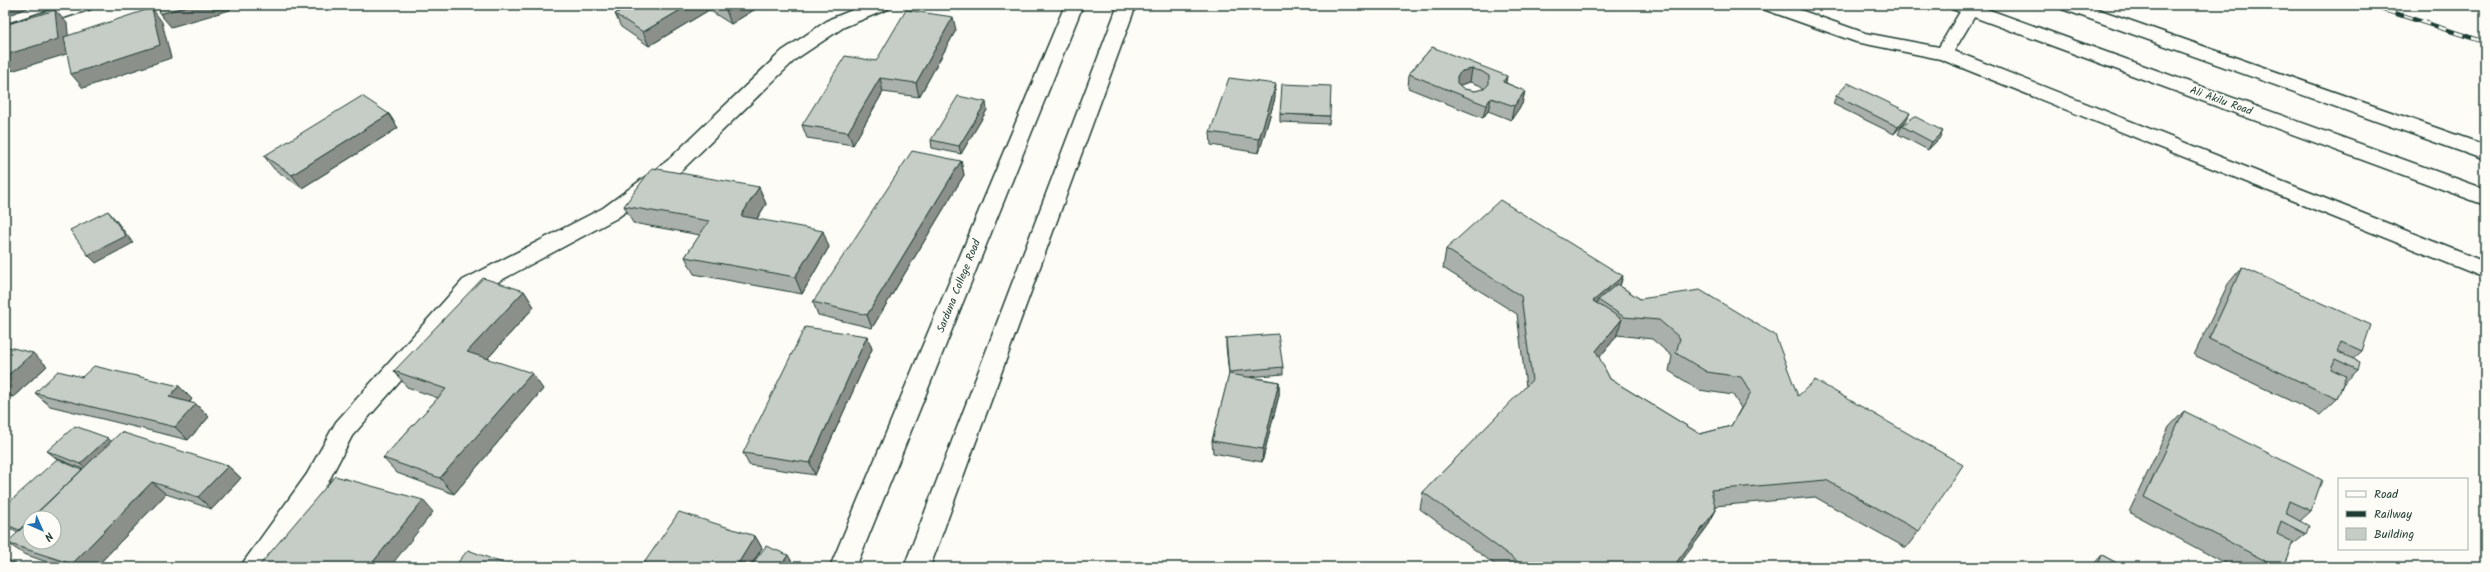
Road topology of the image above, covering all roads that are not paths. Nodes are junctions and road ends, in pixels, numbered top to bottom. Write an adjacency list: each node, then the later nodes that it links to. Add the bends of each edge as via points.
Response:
1 (85, 5): 8 (street)
2 (882, 5): 13 (street, via 837,23 789,55 674,166 610,213 471,286 344,429 316,481)
3 (1074, 5): 14 (street, Sarduna College Road)
4 (1127, 5): 15 (street)
5 (1769, 5): 9 (lane, via 1862,38)
6 (2068, 5): 10 (street)
7 (1964, 7): 9 (lane); 11 (street, Ali Akilu Road)
8 (5, 31)
9 (1944, 54): 12 (lane)
10 (2485, 153)
11 (2485, 197)
12 (2485, 270)
13 (253, 567)
14 (843, 567)
15 (917, 567)

